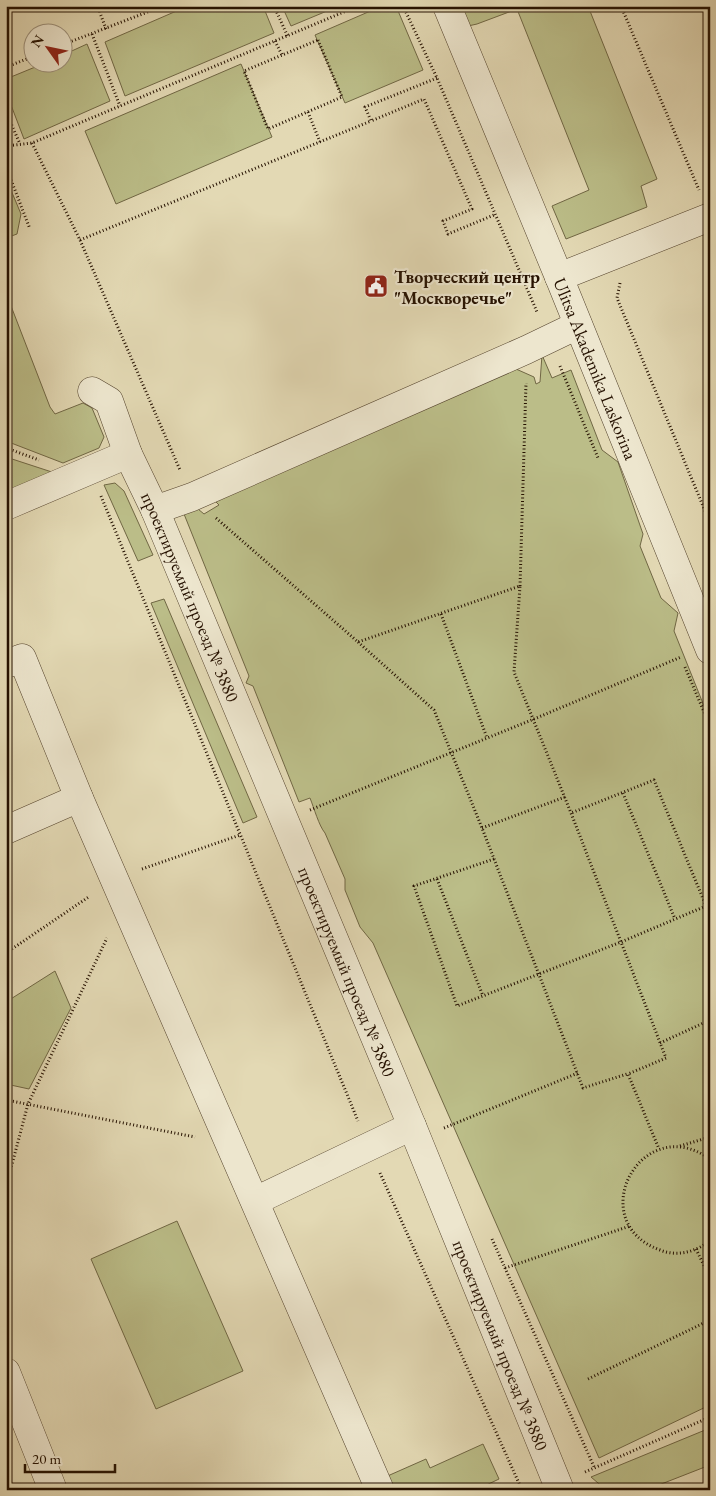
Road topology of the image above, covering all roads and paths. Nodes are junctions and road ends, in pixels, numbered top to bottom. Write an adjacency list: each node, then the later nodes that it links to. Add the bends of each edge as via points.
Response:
1 (108, 6): 8 (path, via 99,10)
2 (162, 6): 8 (path)
3 (274, 6): 10 (path)
4 (358, 6): 10 (path)
5 (403, 6): 16 (path)
6 (447, 6): 30 (street, Ulitsa Akademika Laskorina)
7 (621, 6): 26 (path)
8 (106, 29): 9 (path)
9 (92, 34): 11 (path); 17 (path)
10 (288, 36): 12 (path)
11 (72, 41)
12 (275, 41): 13 (path); 17 (path)
13 (282, 55): 19 (path, via 318,40 342,97); 19 (path, via 244,71 268,128)
14 (22, 61): 15 (path)
15 (6, 67)
16 (437, 78): 20 (path, via 365,107); 27 (path)
17 (120, 106): 22 (path)
18 (6, 112): 23 (path)
19 (308, 112): 21 (path)
20 (371, 121): 21 (path); 27 (path, via 424,99 472,209 443,221 448,234)
21 (320, 142): 29 (path)
22 (32, 143): 23 (path); 29 (path)
23 (20, 144): 24 (path)
24 (6, 146)
25 (6, 167): 28 (path)
26 (706, 207): 30 (street)
27 (494, 215): 33 (path)
28 (30, 229)
29 (80, 240): 37 (path)
30 (559, 277): 32 (street, Ulitsa Akademika Laskorina)
31 (621, 279): 40 (path, via 617,298)
32 (578, 325): 33 (street); 44 (street, Ulitsa Akademika Laskorina)
33 (538, 344): 37 (street); 41 (path)
34 (92, 391): 35 (street, проектируемый проезд № 3880, via 110,401)
35 (128, 454): 36 (street); 39 (street, проектируемый проезд № 3880)
36 (90, 470): 38 (street); 75 (path)
37 (192, 497): 39 (street); 43 (path)
38 (6, 506)
39 (156, 510): 70 (street, проектируемый проезд № 3880)
40 (710, 524)
41 (520, 586): 42 (path); 47 (path, via 514,672)
42 (441, 614): 43 (path); 48 (path)
43 (358, 642): 49 (path, via 434,710)
44 (710, 650)
45 (680, 656): 47 (path)
46 (6, 664): 52 (street, via 22,658)
47 (534, 719): 48 (path); 51 (path)
48 (487, 738): 49 (path)
49 (451, 753): 53 (path); 55 (path)
50 (623, 792): 54 (path); 60 (path); 60 (path, via 654,780 706,906)
51 (565, 797): 54 (path); 55 (path)
52 (80, 798): 56 (street); 59 (street)
53 (309, 811)
54 (571, 813): 61 (path)
55 (482, 828): 57 (path)
56 (6, 830)
57 (494, 859): 58 (path); 62 (path)
58 (437, 879): 63 (path); 63 (path, via 414,886 457,1006)
59 (124, 901): 69 (path); 73 (street)
60 (675, 919): 61 (path)
61 (621, 942): 62 (path); 65 (path)
62 (539, 974): 63 (path); 66 (path)
63 (483, 996)
64 (710, 1020): 65 (path)
65 (660, 1043): 67 (path, via 666,1058)
66 (578, 1073): 67 (path, via 583,1088); 71 (path)
67 (628, 1074): 76 (path)
68 (6, 1100): 69 (path)
69 (28, 1104): 73 (path); 78 (path)
70 (412, 1126): 75 (street); 89 (street, проектируемый проезд № 3880)
71 (444, 1128)
72 (710, 1137): 74 (path)
73 (230, 1144): 79 (street)
74 (676, 1146): 76 (path); 77 (path, via 694,1150)
75 (369, 1147): 79 (street); 92 (path)
76 (659, 1149): 80 (path, via 632,1170 625,1186 623,1203)
77 (710, 1159)
78 (6, 1187)
79 (255, 1201): 91 (street)
80 (630, 1226): 82 (path, via 636,1236 650,1247 666,1253); 83 (path)
81 (710, 1241): 82 (path)
82 (696, 1249): 84 (path)
83 (505, 1268)
84 (710, 1278)
85 (710, 1320): 87 (path)
86 (6, 1372): 90 (street)
87 (588, 1380)
88 (710, 1417): 89 (path)
89 (558, 1486)
90 (54, 1490)
91 (380, 1490)
92 (522, 1490)

